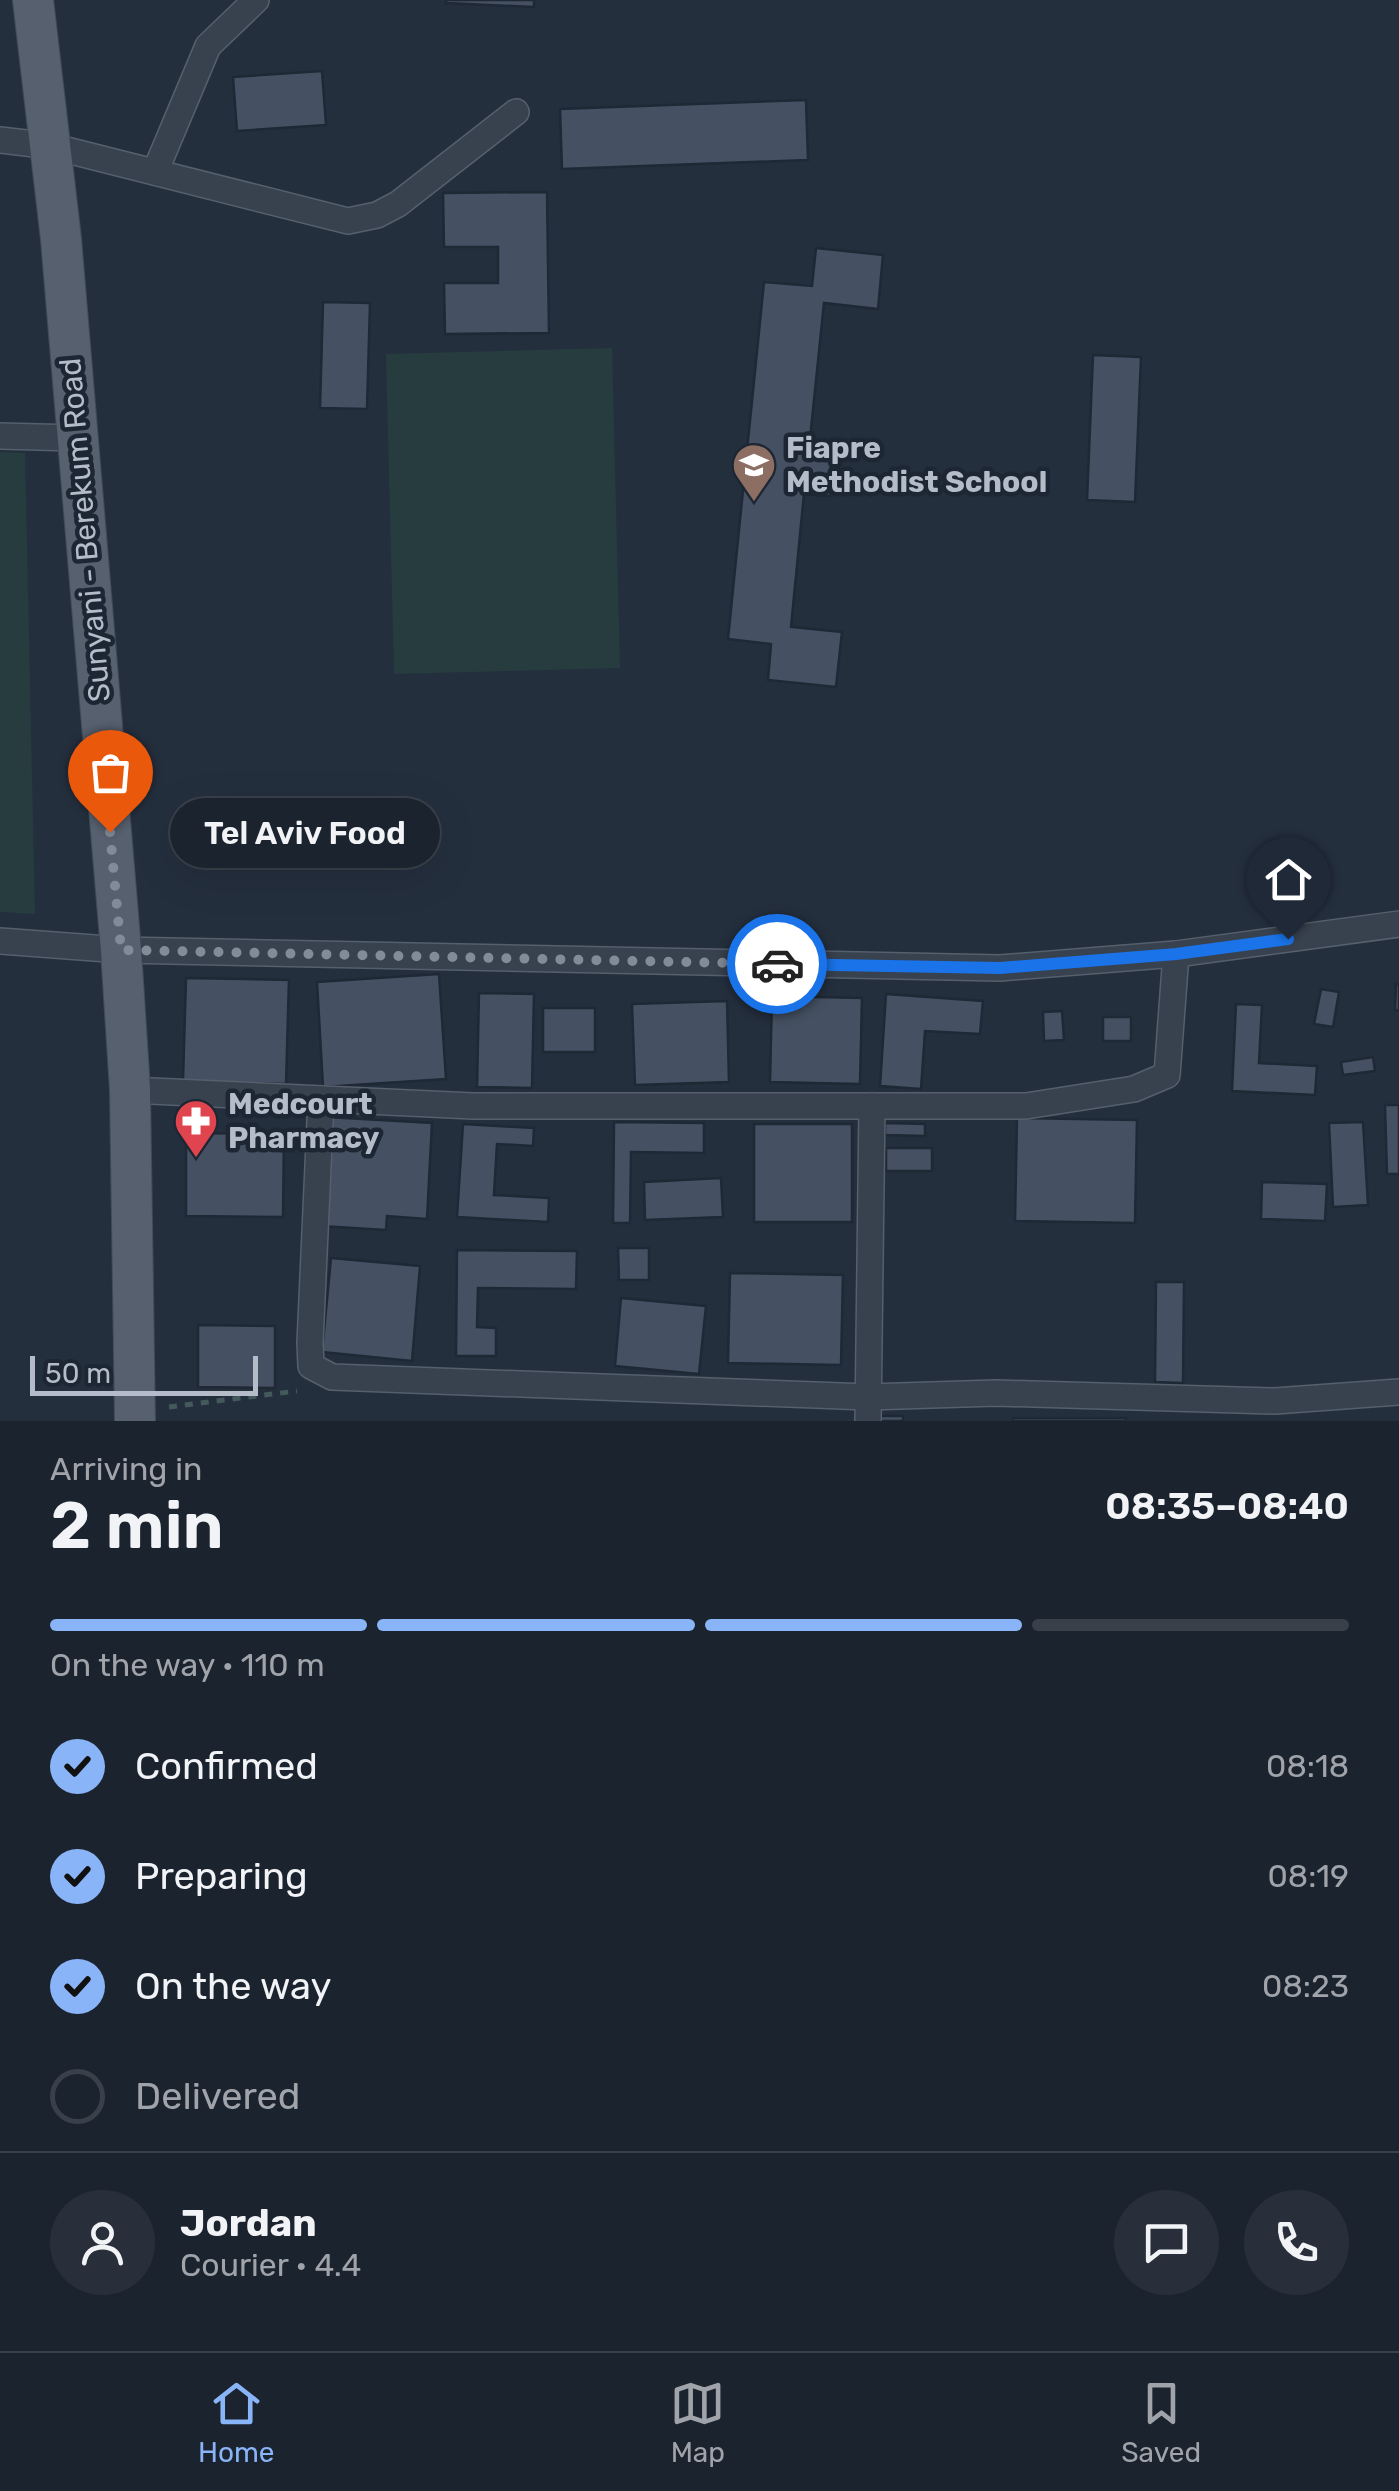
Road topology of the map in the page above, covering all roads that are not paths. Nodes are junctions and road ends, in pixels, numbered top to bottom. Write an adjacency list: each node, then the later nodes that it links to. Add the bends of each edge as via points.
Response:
1 (33, 0): 5 (main road, Sunyani - Berekum Road)
2 (256, 0): 6 (street, via 208,46)
3 (516, 112): 6 (street, via 398,204 348,221)
4 (0, 140): 5 (street)
5 (51, 146): 6 (street); 8 (main road, Sunyani - Berekum Road)
6 (155, 172)
7 (0, 436): 8 (street)
8 (77, 438): 11 (main road, Sunyani - Berekum Road)
9 (1399, 924): 12 (street)
10 (0, 942): 11 (street)
11 (121, 950): 12 (street, via 1000,968); 13 (main road, Sunyani - Berekum Road)
12 (1176, 954): 15 (street, via 1168,1075 1134,1089 1026,1106)
13 (130, 1090): 14 (street); 18 (main road, Sunyani - Berekum Road)
14 (321, 1099): 15 (street, via 473,1106); 17 (street, via 311,1366 332,1377)
15 (872, 1106): 17 (street)
16 (1399, 1392): 17 (street, via 1275,1401 996,1393)
17 (868, 1409)
18 (135, 1416)

